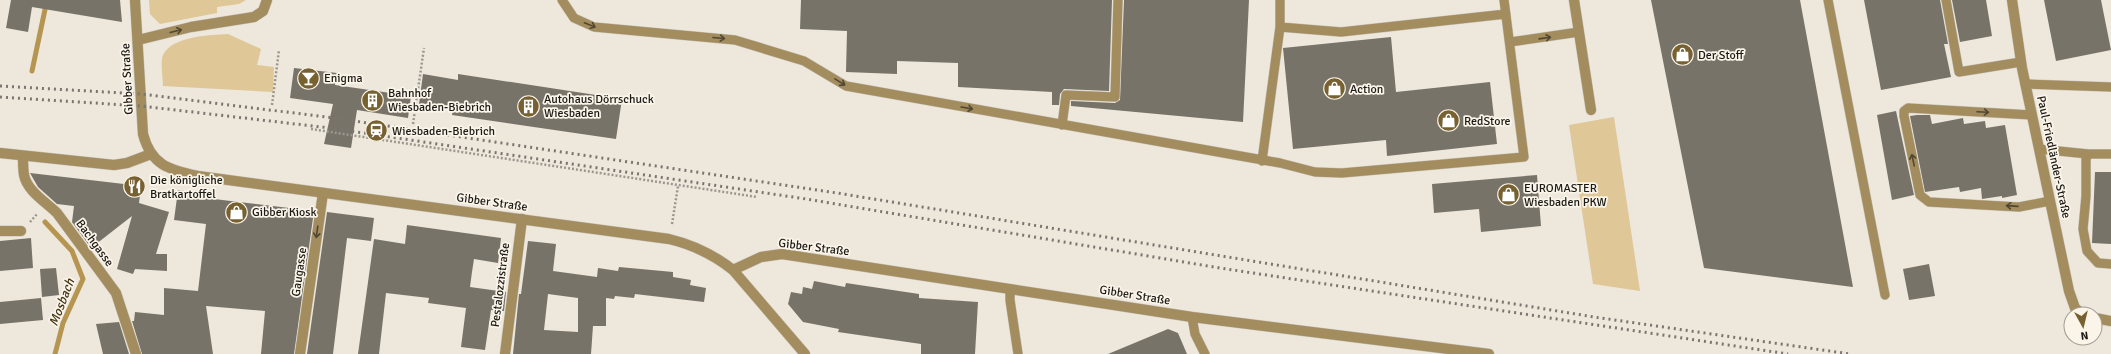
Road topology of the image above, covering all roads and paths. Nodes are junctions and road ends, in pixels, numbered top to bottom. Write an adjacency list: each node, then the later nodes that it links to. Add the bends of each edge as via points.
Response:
1 (135, 0): 14 (street, Gibber Straße)
2 (266, 0): 14 (street, one-way to 2, via 191,27 254,17 263,11)
3 (562, 0): 25 (lane, one-way to 25, via 574,18 594,27 736,40 804,61 846,86)
4 (1118, 0): 25 (lane, via 1115,97 1066,95)
5 (1280, 0): 12 (lane)
6 (1504, 0): 11 (lane)
7 (1574, 0): 13 (street)
8 (1828, 0): 46 (lane)
9 (1946, 0): 18 (lane, via 1959,72)
10 (2012, 0): 18 (street, Paul-Friedländer-Straße)
11 (1506, 14): 12 (lane, via 1341,32); 15 (lane)
12 (1280, 27): 33 (lane)
13 (1579, 32): 15 (lane, one-way to 13); 22 (street)
14 (138, 40): 29 (street, Gibber Straße, via 143,134)
15 (1510, 42): 33 (lane, via 1524,157 1342,173 1315,172)
16 (424, 48): 24 (path)
17 (279, 50): 21 (path)
18 (2021, 62): 19 (street, Paul-Friedländer-Straße)
19 (2026, 84): 20 (lane); 23 (street, Paul-Friedländer-Straße)
20 (2111, 87)
21 (272, 105)
22 (1591, 110)
23 (2032, 115): 27 (street, Paul-Friedländer-Straße); 37 (lane, one-way to 23, via 2019,207 1930,202 1924,199 1920,195 1904,111 1908,108)
24 (413, 124)
25 (1062, 125): 33 (lane)
26 (311, 129): 34 (path)
27 (2039, 149): 30 (lane); 37 (street, Paul-Friedländer-Straße)
28 (0, 153): 32 (street)
29 (151, 154): 32 (street, via 114,165); 35 (street, Gibber Straße, via 166,166 183,173)
30 (2088, 154): 31 (lane); 43 (lane, via 2082,229 2087,251 2098,263)
31 (2111, 154)
32 (23, 156): 38 (street, Bachgasse, via 25,179)
33 (1262, 161)
34 (678, 186): 36 (path); 40 (path)
35 (323, 193): 39 (street, Gibber Straße); 50 (street, Gaugasse, one-way to 50)
36 (757, 197)
37 (2050, 201): 47 (street, Paul-Friedländer-Straße)
38 (46, 205): 42 (path); 49 (street, Bachgasse, via 57,212 116,293)
39 (522, 219): 44 (street, Gibber Straße, via 692,244); 51 (street, Pestalozzistraße)
40 (672, 224)
41 (0, 231): 42 (street)
42 (21, 231)
43 (2111, 264)
44 (733, 270): 45 (street, Gibber Straße, via 761,257 782,254); 52 (street)
45 (1010, 289): 48 (street, Gibber Straße); 53 (lane, via 1010,306)
46 (1885, 295)
47 (2074, 306)
48 (1192, 317): 54 (lane, via 1195,334); 55 (street, Gibber Straße)
49 (136, 354)
50 (300, 354)
51 (505, 354)
52 (805, 354)
53 (1018, 354)
54 (1205, 354)
55 (1489, 354)

